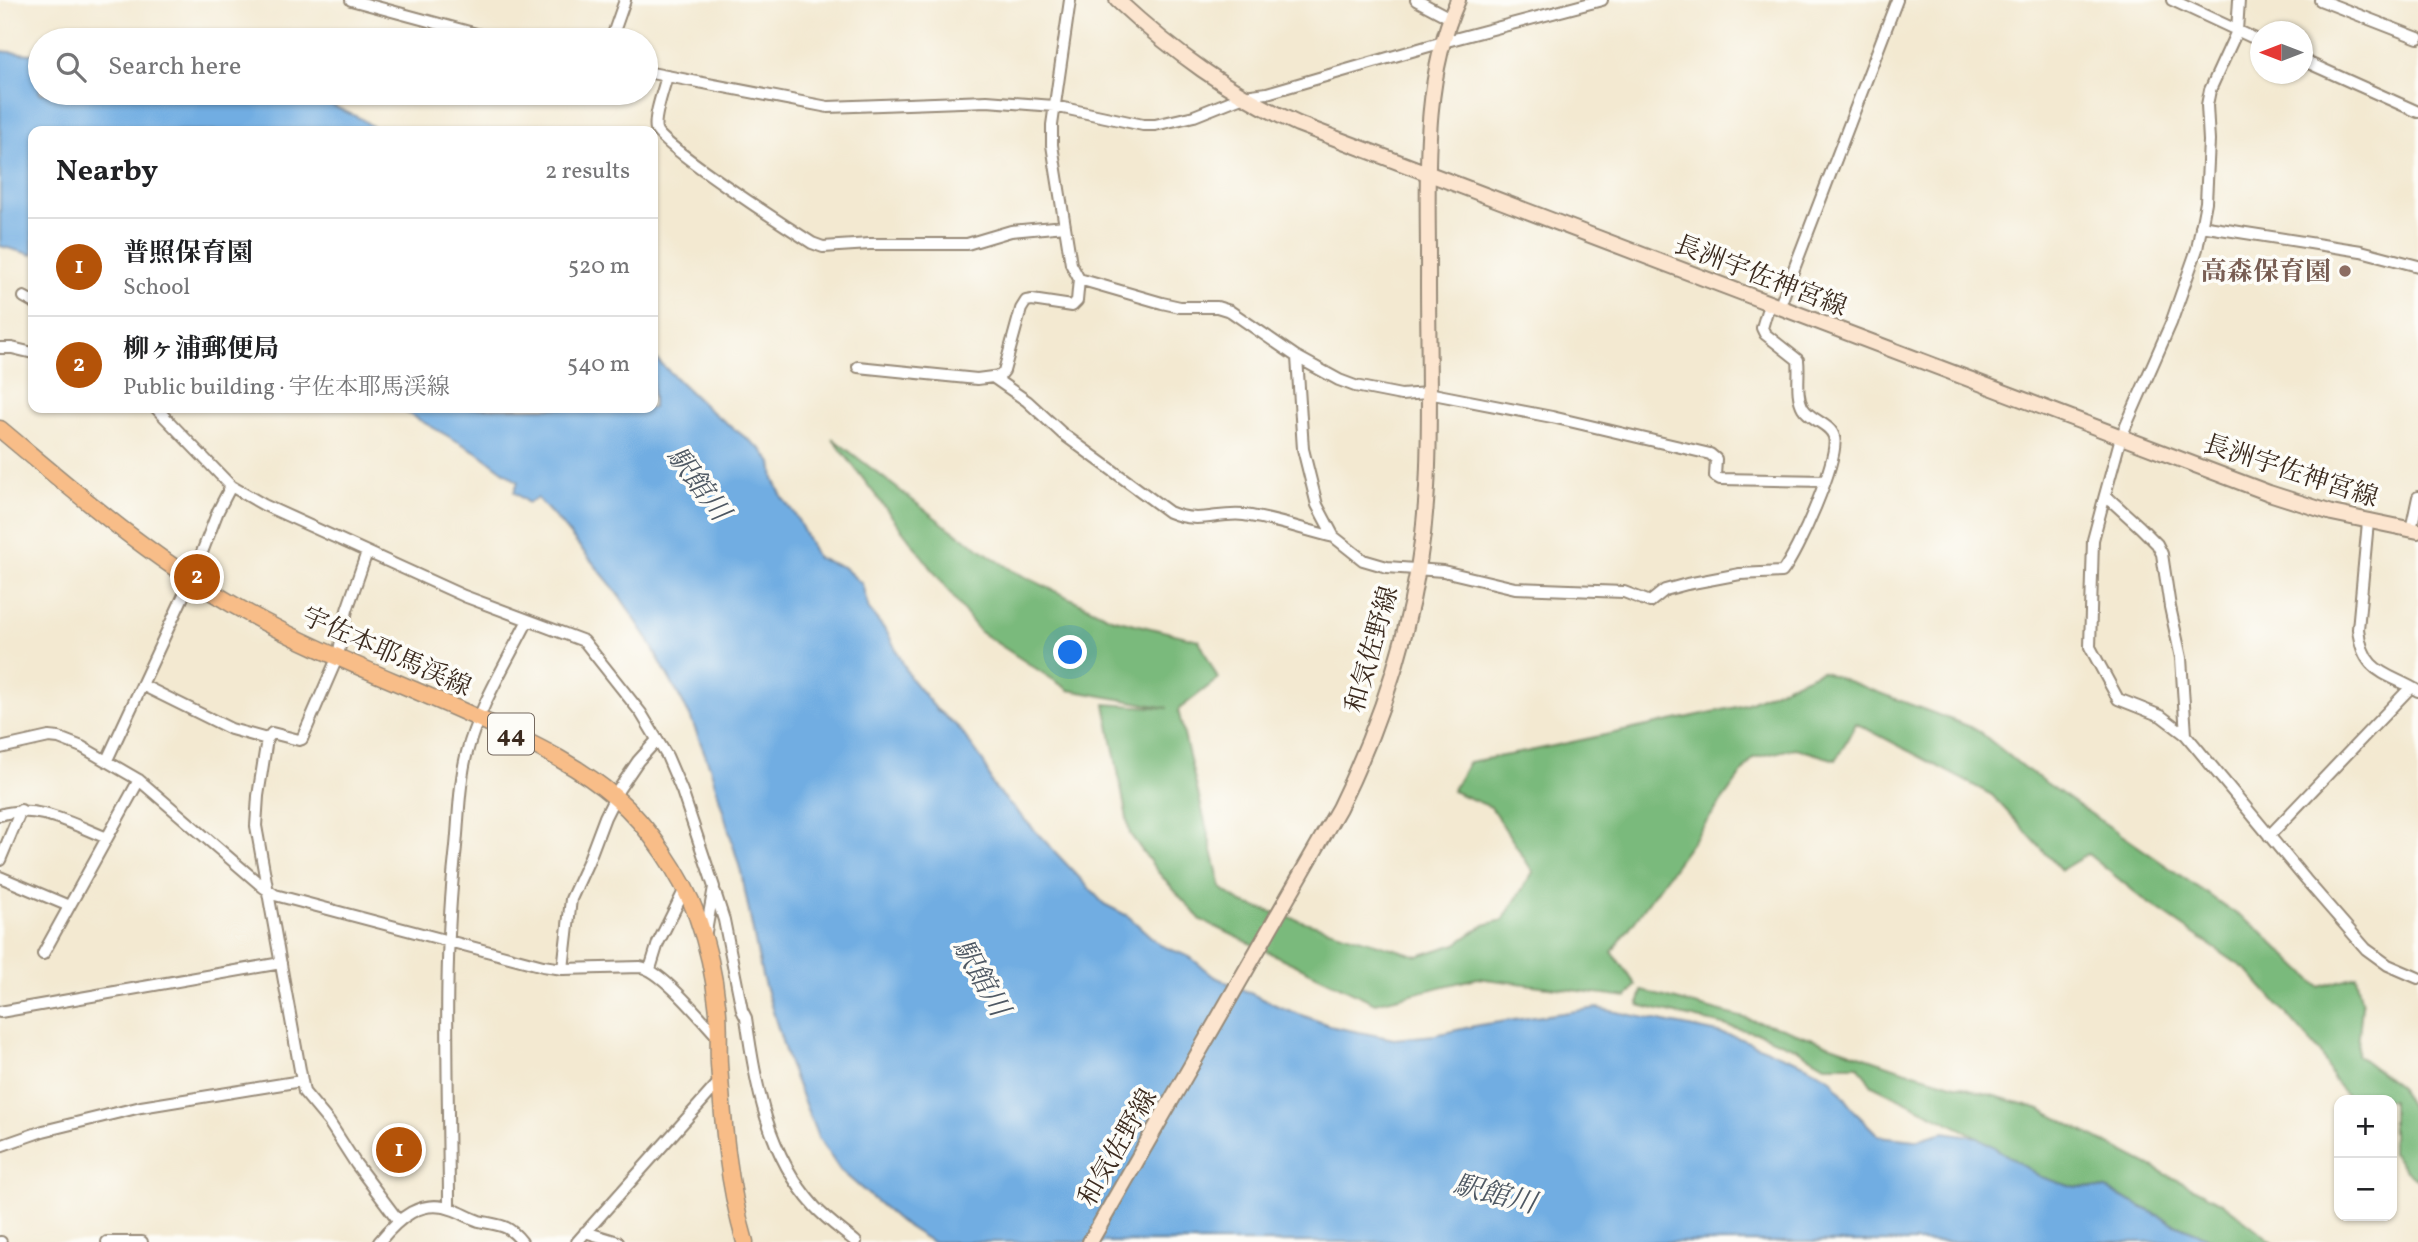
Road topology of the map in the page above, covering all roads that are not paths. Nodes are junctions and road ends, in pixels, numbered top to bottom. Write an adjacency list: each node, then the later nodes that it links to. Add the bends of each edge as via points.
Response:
1 (351, 0): 14 (street)
2 (625, 0): 15 (street)
3 (1070, 0): 24 (street)
4 (1117, 0): 23 (main road, 長洲宇佐神宮線, via 1179,54)
5 (1416, 0): 13 (street)
6 (1458, 0): 13 (main road, 和気佐野線)
7 (1602, 0): 19 (street)
8 (1897, 0): 33 (street, via 1822,201)
9 (2172, 0): 16 (street)
10 (2239, 0): 16 (street)
11 (2320, 0): 12 (street)
12 (2348, 5): 18 (street)
13 (1450, 18): 19 (main road, 和気佐野線)
14 (455, 28)
15 (615, 28)
16 (2237, 31): 17 (street); 30 (street, via 2207,105 2207,190)
17 (2250, 37)
18 (2418, 38)
19 (1443, 42): 23 (street); 28 (main road, 和気佐野線, via 1430,114)
20 (2313, 66): 25 (street)
21 (658, 74): 22 (street)
22 (667, 76): 24 (street, via 828,107 987,102); 26 (street)
23 (1244, 96): 24 (street, via 1194,116 1154,125); 28 (main road, 長洲宇佐神宮線, via 1297,124)
24 (1054, 106): 29 (street, via 1052,145)
25 (2418, 112)
26 (657, 126)
27 (658, 134): 29 (street, via 699,167 823,247 967,244 1011,231)
28 (1429, 173): 33 (main road, 長洲宇佐神宮線); 39 (main road, 和気佐野線)
29 (1065, 226): 32 (street, via 1071,264)
30 (2201, 226): 31 (street, via 2361,251); 42 (street, via 2171,323)
31 (2418, 265)
32 (1079, 279): 36 (street, via 1180,307 1230,311); 38 (street, via 1077,301 1072,306 1026,301 1004,371)
33 (1774, 306): 42 (main road, 長洲宇佐神宮線); 43 (street, via 1762,328 1798,360 1804,409 1835,438)
34 (0, 348): 35 (street)
35 (28, 352)
36 (1297, 357): 39 (street, via 1355,386 1401,395); 49 (street, via 1304,460 1317,505)
37 (858, 367): 38 (street)
38 (994, 378): 49 (street, via 1169,512 1189,519 1244,515)
39 (1428, 393): 43 (street, via 1710,454 1716,459 1715,475 1720,479); 51 (main road, 和気佐野線, via 1427,488)
40 (161, 413): 44 (street)
41 (0, 429): 52 (main road, 宇佐本耶馬渓線 / 44, via 129,536)
42 (2121, 437): 45 (street); 47 (main road, 長洲宇佐神宮線, via 2304,505)
43 (1825, 481): 51 (street, via 1811,519 1782,572 1688,584 1665,590 1650,603 1624,592 1515,588)
44 (231, 486): 50 (street); 52 (street)
45 (2105, 495): 58 (street, via 2162,554 2181,658); 58 (street, via 2093,540 2090,647 2118,699 2161,716)
46 (2418, 497): 48 (street)
47 (2368, 522): 48 (main road, 長洲宇佐神宮線); 56 (street, via 2360,641 2378,672)
48 (2414, 530)
49 (1334, 537): 51 (street, via 1374,565)
50 (367, 552): 53 (street); 54 (street, via 346,610)
51 (1418, 568): 98 (main road, 和気佐野線, via 1402,642 1365,753 1317,849)
52 (190, 580): 54 (main road, 宇佐本耶馬渓線 / 44, via 268,624); 55 (street)
53 (528, 621): 57 (street); 60 (street, via 584,641)
54 (338, 656): 57 (main road, 宇佐本耶馬渓線 / 44); 59 (street, via 302,738 272,733)
55 (142, 685): 59 (street, via 231,729); 62 (street)
56 (2415, 689): 67 (street)
57 (478, 718): 64 (main road, 宇佐本耶馬渓線 / 44, via 573,766); 76 (street, via 460,784)
58 (2186, 734): 67 (street)
59 (267, 739): 73 (street, via 256,827)
60 (657, 740): 64 (street); 71 (street, via 682,791)
61 (0, 748): 62 (street, via 59,738)
62 (107, 760): 63 (street)
63 (139, 780): 68 (street); 73 (street)
64 (615, 797): 72 (main road, 宇佐本耶馬渓線 / 44, via 651,836); 79 (street, via 571,899)
65 (21, 810): 66 (street); 68 (street, via 58,818); 69 (street)
66 (0, 814)
67 (2270, 836): 81 (street, via 2366,949)
68 (107, 838): 74 (street)
69 (0, 860)
70 (0, 877): 74 (street)
71 (714, 887): 75 (street); 97 (street, via 769,1131 817,1209)
72 (684, 889): 75 (main road, 宇佐本耶馬渓線 / 44); 80 (street)
73 (268, 892): 76 (street); 78 (street)
74 (69, 906): 77 (street)
75 (704, 940): 83 (main road, 宇佐本耶馬渓線 / 44, via 716,989)
76 (449, 942): 79 (street); 87 (street)
77 (43, 954)
78 (282, 963): 82 (street); 85 (street)
79 (563, 969): 80 (street)
80 (650, 969): 83 (street)
81 (2418, 978)
82 (0, 1012)
83 (719, 1038): 84 (main road, 宇佐本耶馬渓線 / 44)
84 (720, 1080): 89 (street); 96 (main road, 宇佐本耶馬渓線 / 44, via 727,1155)
85 (301, 1081): 86 (street, via 141,1107); 88 (street, via 307,1097)
86 (0, 1146)
87 (449, 1208): 88 (street, via 426,1207); 93 (street, via 506,1227)
88 (398, 1220): 92 (street)
89 (585, 1232): 94 (street); 95 (street)
90 (107, 1242): 91 (street)
91 (142, 1242)
92 (379, 1242)
93 (522, 1242)
94 (577, 1242)
95 (618, 1242)
96 (745, 1242)
97 (856, 1242)
98 (1090, 1242)

